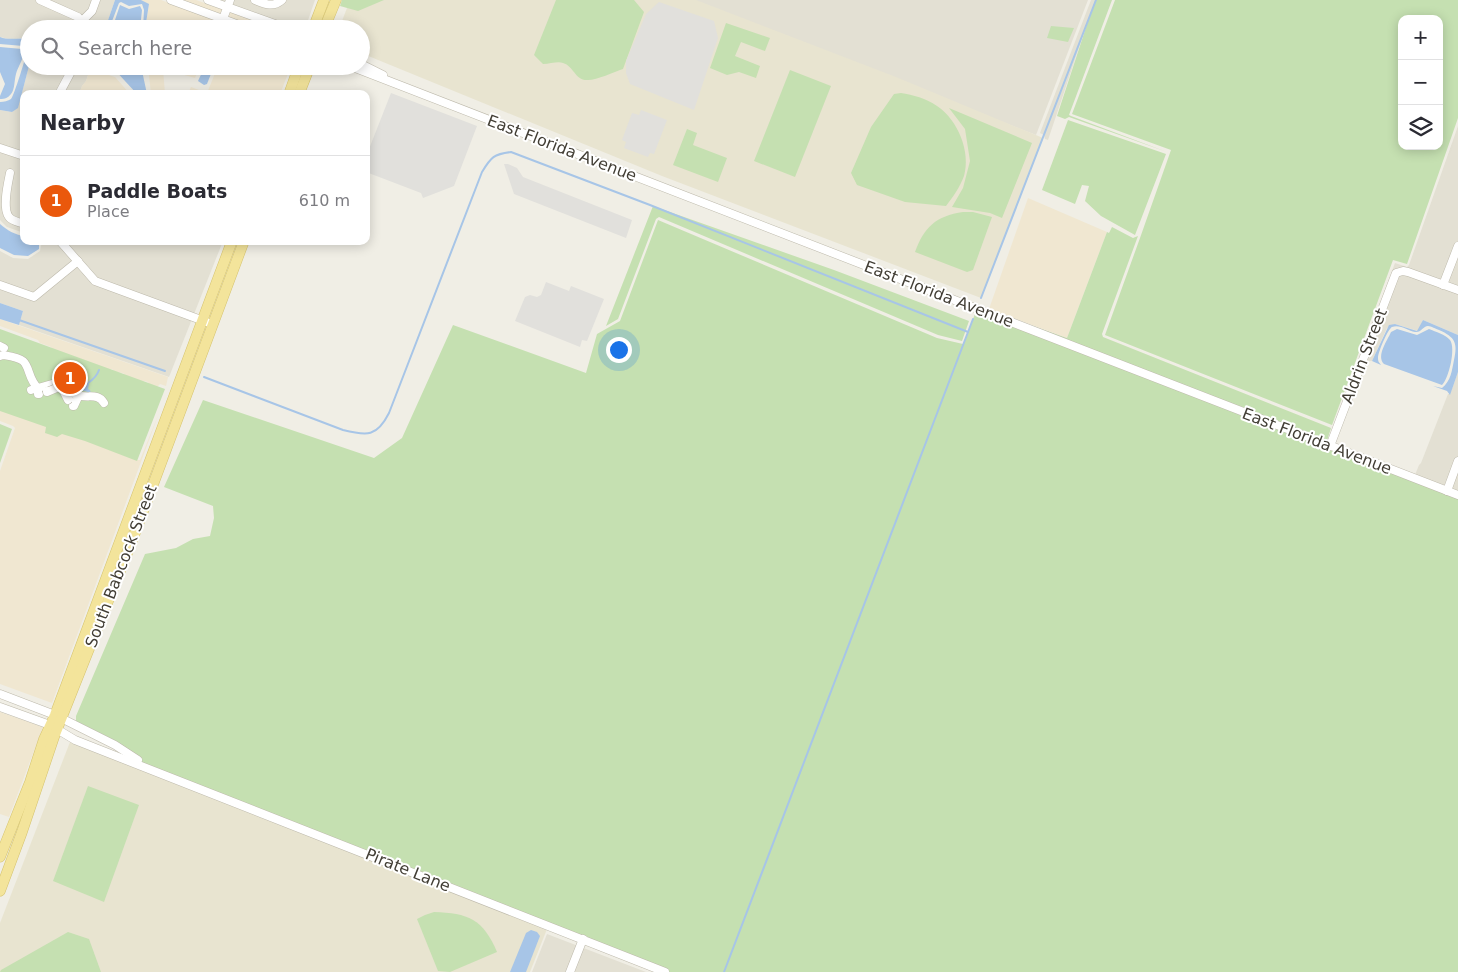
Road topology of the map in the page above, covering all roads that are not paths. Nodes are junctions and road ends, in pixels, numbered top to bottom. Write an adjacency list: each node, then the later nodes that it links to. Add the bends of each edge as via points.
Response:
1 (41, 0): 11 (street, via 72,13)
2 (96, 0): 12 (street)
3 (171, 0): 10 (street)
4 (208, 0): 9 (street)
5 (255, 0): 6 (street, via 269,5 277,5)
6 (282, 0)
7 (324, 0): 14 (main road)
8 (336, 0): 15 (main road)
9 (229, 3): 10 (street); 13 (street)
10 (223, 19)
11 (78, 20)
12 (86, 20)
13 (268, 20)
14 (317, 20)
15 (328, 20)
16 (370, 68): 24 (street, East Florida Avenue)
17 (69, 75): 21 (street)
18 (296, 75): 22 (main road)
19 (307, 75): 23 (main road)
20 (370, 75): 24 (street, East Florida Avenue)
21 (60, 90)
22 (290, 90)
23 (301, 90)
24 (421, 93): 43 (street, East Florida Avenue)
25 (0, 148): 26 (street)
26 (20, 155)
27 (0, 178): 28 (street, via 9,177 7,212 9,217)
28 (20, 223)
29 (64, 245): 33 (street)
30 (231, 245): 37 (main road, South Babcock Street)
31 (242, 245): 37 (main road, South Babcock Street)
32 (1458, 246): 35 (street)
33 (78, 261): 34 (street, via 34,297); 37 (street, via 94,281)
34 (0, 285)
35 (1443, 285): 36 (street); 43 (street, Aldrin Street, via 1403,271 1396,274)
36 (1458, 290)
37 (207, 322): 49 (main road, South Babcock Street, via 119,546)
38 (2, 350): 40 (street, via 22,360 31,380)
39 (50, 375): 40 (street)
40 (43, 391): 41 (street, via 59,382 65,383); 41 (street, bridge, via 61,386 74,406)
41 (78, 395): 42 (street, via 92,395)
42 (104, 403)
43 (1330, 446): 45 (street, East Florida Avenue)
44 (1458, 461): 45 (street)
45 (1447, 491): 46 (street, East Florida Avenue)
46 (1458, 496)
47 (0, 694): 49 (street, Pirate Lane)
48 (0, 707): 50 (street, Pirate Lane)
49 (59, 717): 50 (main road, South Babcock Street); 51 (street, Pirate Lane, via 115,744)
50 (54, 728): 51 (street, Pirate Lane, via 75,740); 52 (main road, South Babcock Street, via 44,739); 53 (main road, South Babcock Street)
51 (150, 768): 54 (street, Pirate Lane)
52 (0, 857)
53 (0, 891)
54 (583, 939): 55 (street, Pirate Lane); 56 (street)
55 (647, 969): 57 (street, Pirate Lane)
56 (570, 972)
57 (665, 972)

